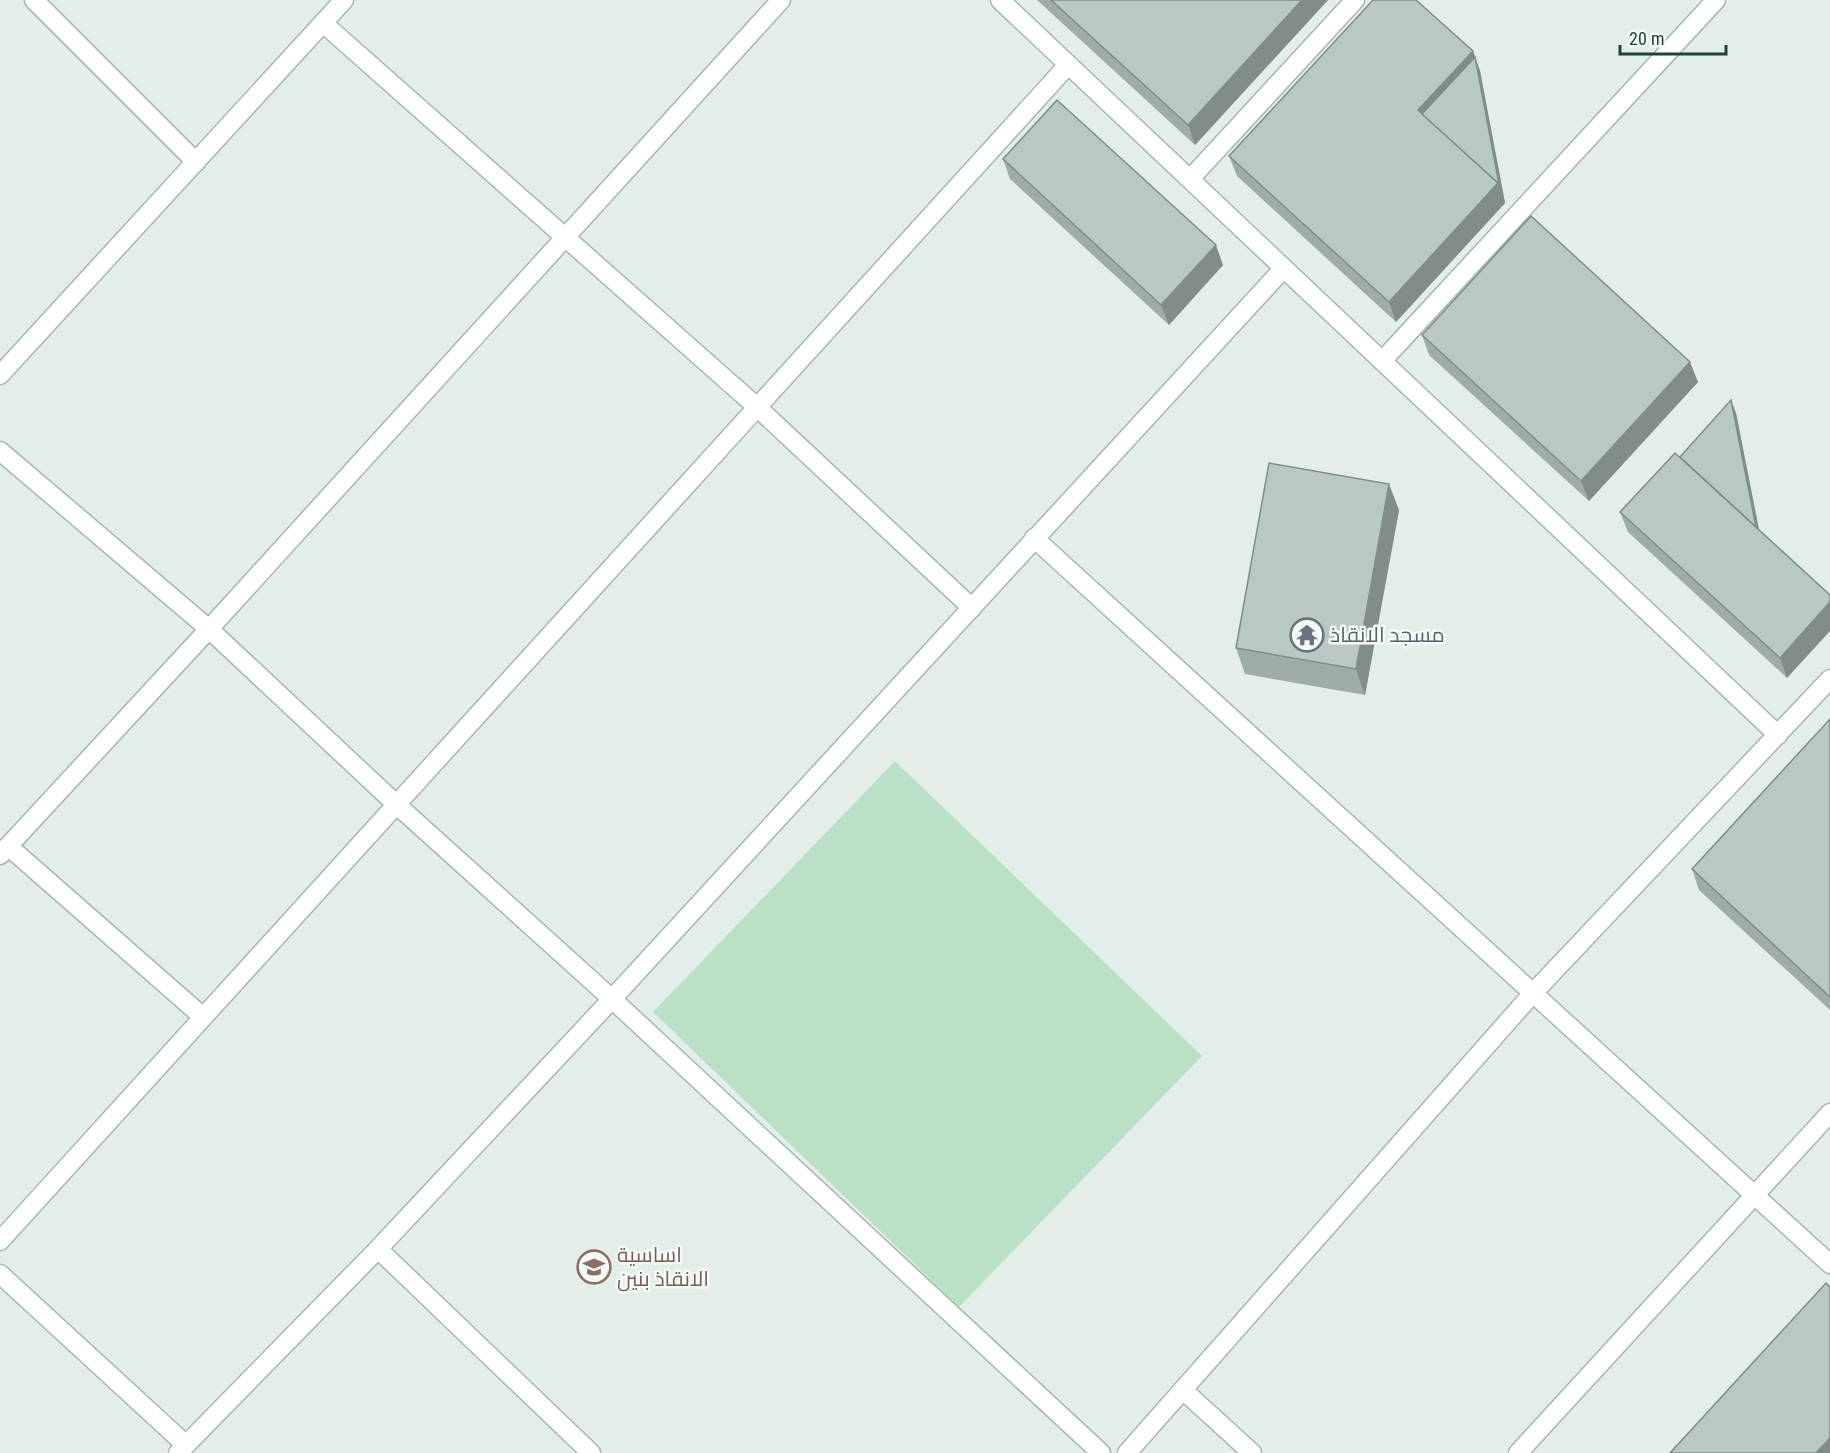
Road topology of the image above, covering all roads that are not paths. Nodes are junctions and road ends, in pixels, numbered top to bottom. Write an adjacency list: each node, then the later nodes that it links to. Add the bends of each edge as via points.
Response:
1 (34, 0): 9 (street)
2 (344, 0): 7 (street)
3 (781, 0): 11 (street)
4 (1000, 0): 8 (street)
5 (1355, 0): 10 (street)
6 (1716, 0): 13 (street)
7 (323, 23): 9 (street); 11 (street)
8 (1068, 65): 10 (street); 15 (street)
9 (196, 162): 14 (street)
10 (1190, 179): 12 (street)
11 (565, 236): 15 (street); 19 (street)
12 (1283, 269): 13 (street); 17 (street)
13 (1382, 361): 21 (street)
14 (0, 375)
15 (757, 407): 18 (street); 22 (street)
16 (0, 451): 19 (street)
17 (1034, 538): 18 (street); 24 (street)
18 (972, 608): 25 (street)
19 (209, 629): 22 (street); 23 (street)
20 (1830, 679): 21 (street)
21 (1778, 735): 24 (street)
22 (397, 805): 25 (street); 26 (street)
23 (4, 851): 26 (street)
24 (1533, 993): 28 (street); 33 (street)
25 (612, 999): 30 (street); 36 (street)
26 (203, 1017): 29 (street)
27 (1830, 1113): 28 (street)
28 (1755, 1195): 31 (street); 39 (street)
29 (0, 1241)
30 (378, 1249): 34 (street); 35 (street)
31 (1830, 1264)
32 (0, 1274): 34 (street)
33 (1183, 1390): 37 (street); 38 (street)
34 (182, 1449)
35 (586, 1451)
36 (1101, 1453)
37 (1127, 1453)
38 (1252, 1453)
39 (1518, 1453)

